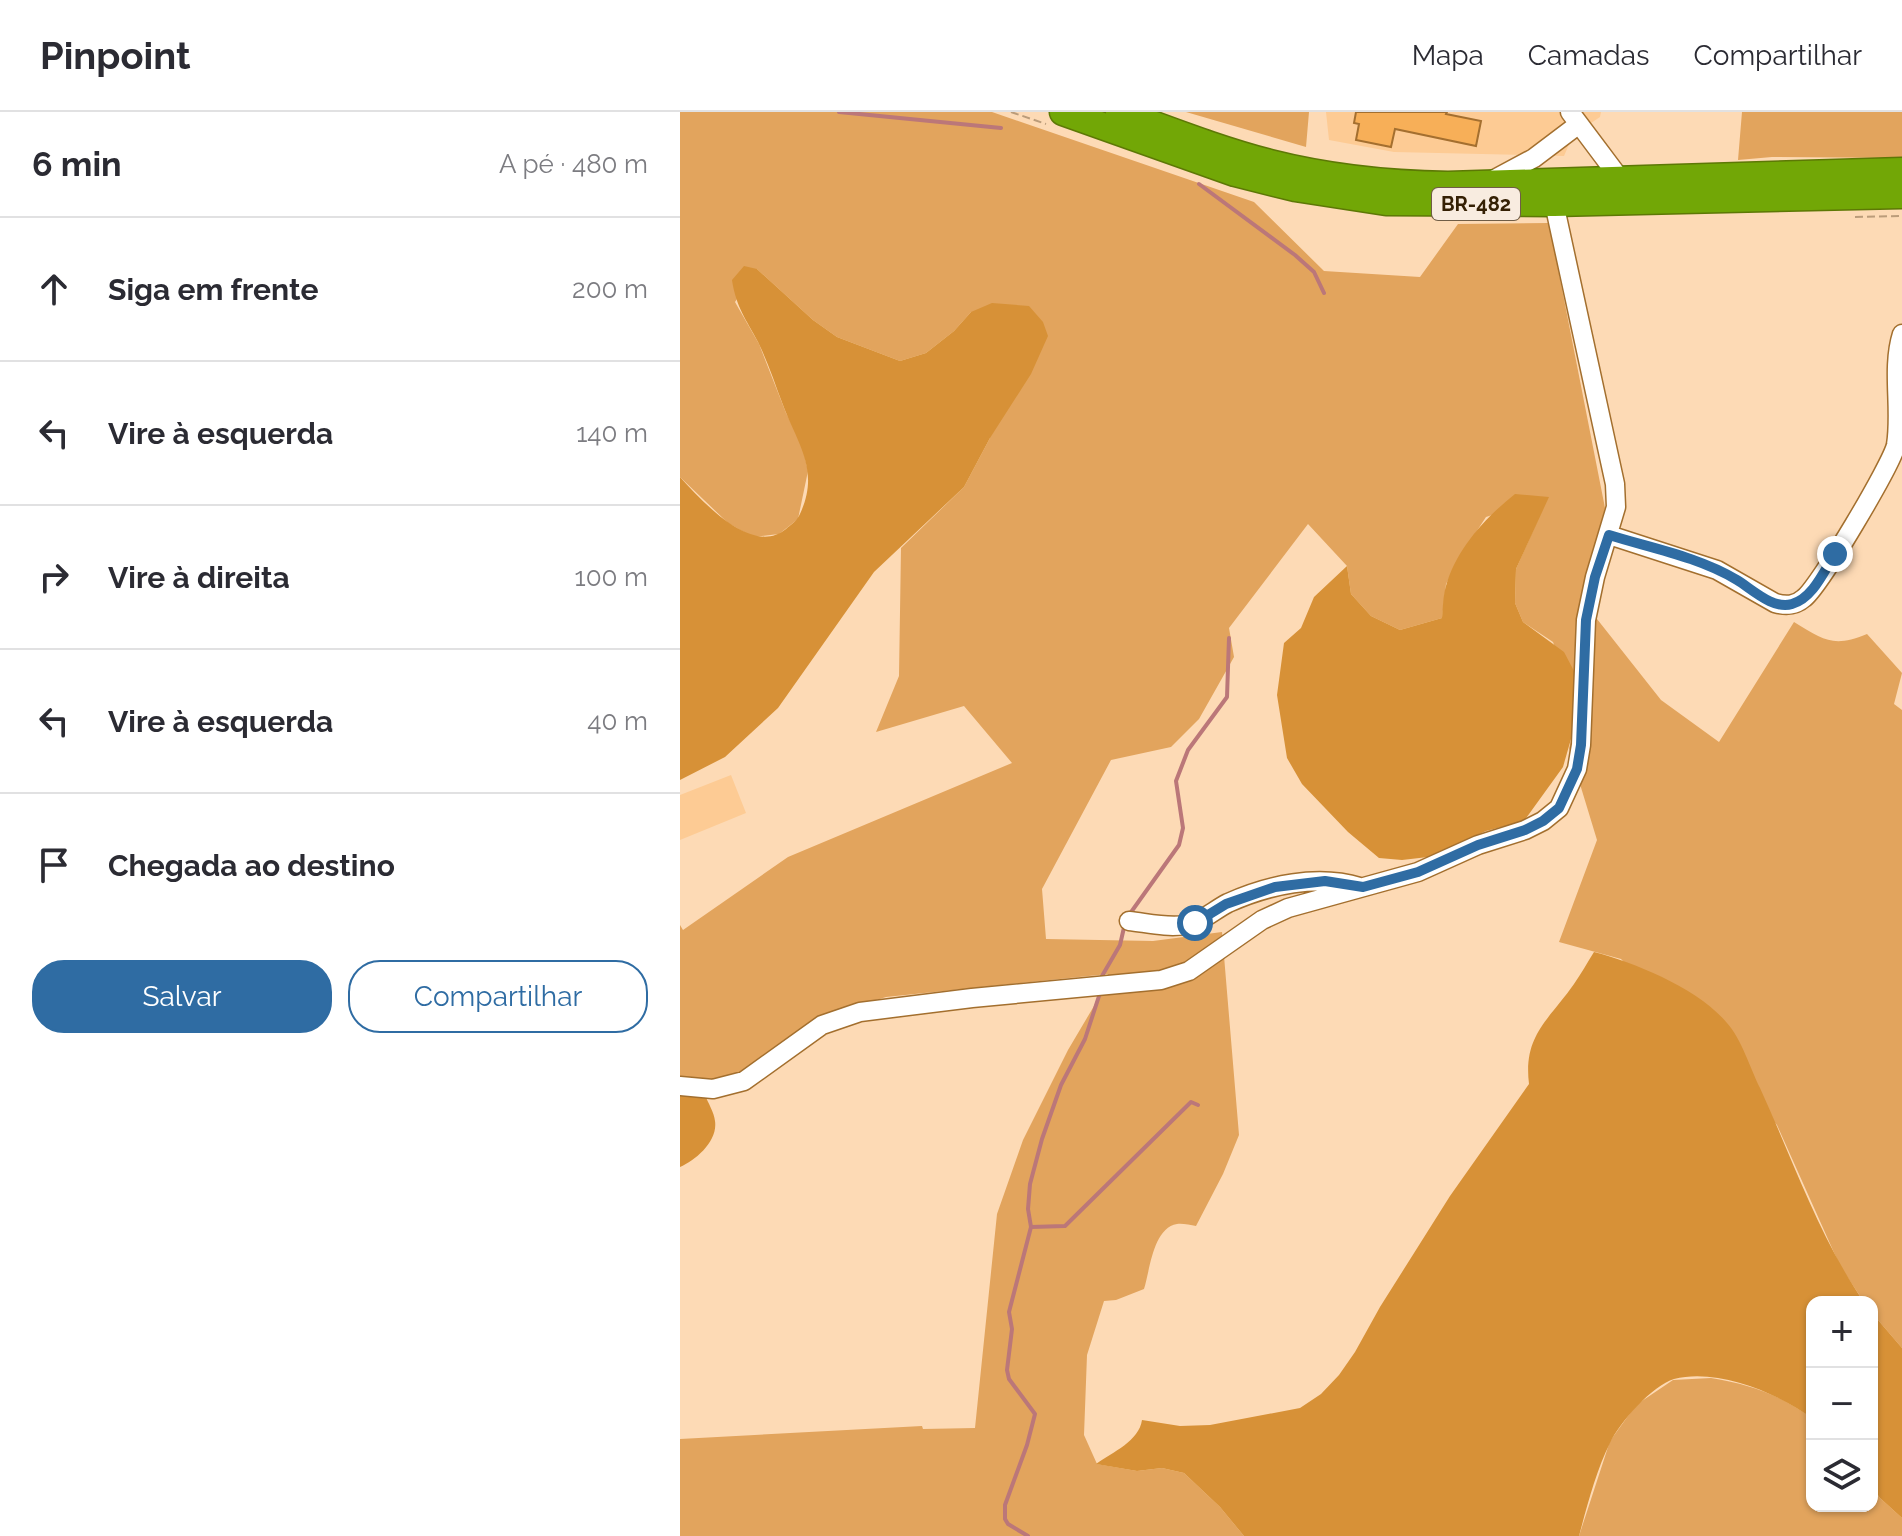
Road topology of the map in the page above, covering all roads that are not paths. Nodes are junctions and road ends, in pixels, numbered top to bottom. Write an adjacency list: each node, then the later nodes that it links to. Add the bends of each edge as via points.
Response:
1 (1063, 112): 8 (highway, BR-482, via 1235,173 1310,191 1417,203)
2 (1119, 112): 6 (highway, BR-482, via 1240,155 1314,173 1388,183)
3 (1575, 118): 5 (street); 6 (street, via 1534,158)
4 (1902, 171): 5 (highway, BR-482)
5 (1621, 180): 6 (highway, BR-482)
6 (1485, 184)
7 (1902, 195): 8 (highway, BR-482)
8 (1554, 203): 10 (street, via 1615,484)
9 (1902, 334): 10 (street, via 1894,451 1802,600 1785,606 1775,603 1717,570)
10 (1609, 535): 11 (street, via 1586,620 1577,769 1559,808 1525,830 1418,872)
11 (1363, 887): 12 (street, via 1301,883 1242,898 1195,923); 13 (street, via 1288,908 1235,936 1189,971 1161,980 860,1012 822,1025 744,1081 713,1089)
12 (1129, 921)
13 (680, 1086)

